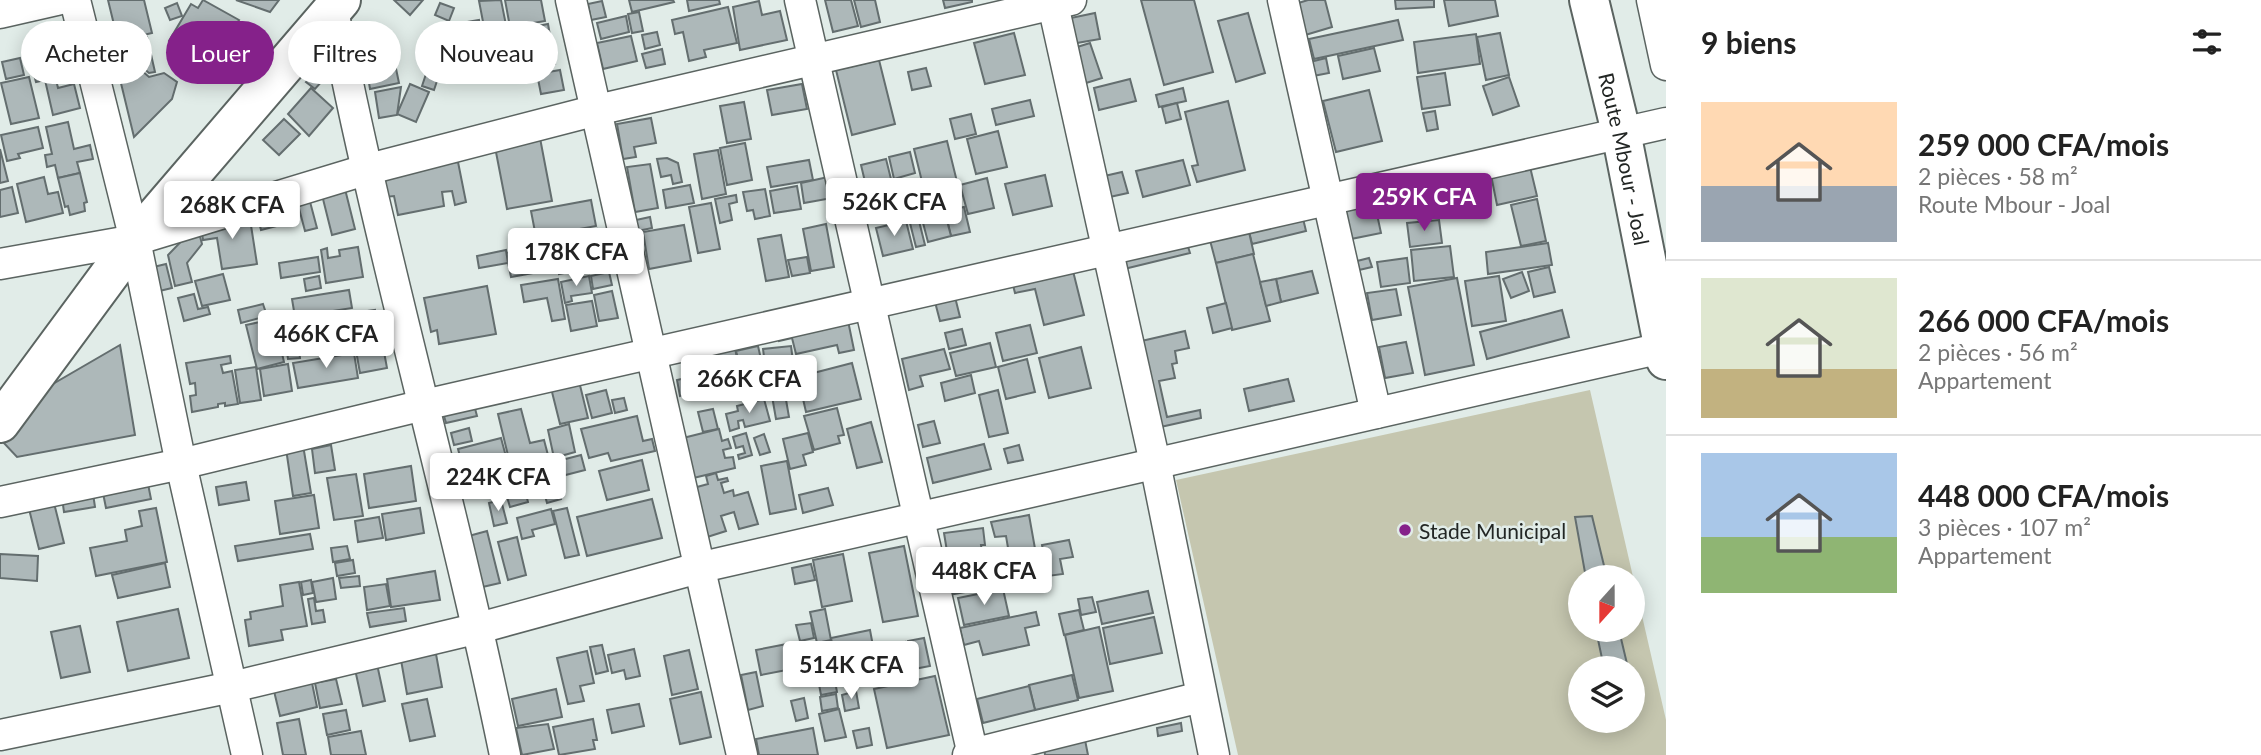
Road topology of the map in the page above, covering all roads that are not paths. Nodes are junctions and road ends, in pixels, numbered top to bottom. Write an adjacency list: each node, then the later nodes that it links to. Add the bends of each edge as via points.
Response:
1 (57, 0): 10 (street)
2 (75, 0): 18 (street)
3 (571, 0): 13 (street)
4 (800, 0): 11 (street)
5 (1283, 0): 17 (street)
6 (1589, 0): 15 (main road, Route Mbour - Joal)
7 (1652, 0): 12 (street)
8 (1058, 1): 11 (street); 19 (street)
9 (335, 3): 16 (street); 18 (main road)
10 (0, 13)
11 (813, 59): 13 (street); 21 (street)
12 (1666, 65)
13 (597, 110): 16 (street); 23 (street)
14 (1666, 122): 15 (street)
15 (1621, 132): 17 (street); 22 (main road, Route Mbour - Joal)
16 (365, 170): 18 (street); 24 (street)
17 (1327, 198): 19 (street); 25 (street)
18 (135, 240): 20 (street); 26 (main road); 28 (street)
19 (1108, 248): 21 (street); 27 (street)
20 (0, 264)
21 (869, 303): 23 (street); 30 (street)
22 (1665, 351): 25 (street)
23 (653, 352): 24 (street); 31 (street)
24 (424, 405): 28 (street); 32 (street)
25 (1376, 413): 27 (street)
26 (0, 423)
27 (1155, 463): 30 (street); 34 (street)
28 (181, 464): 29 (street); 33 (street)
29 (0, 502)
30 (918, 518): 31 (street); 39 (street)
31 (702, 567): 32 (street); 38 (street)
32 (479, 628): 33 (street); 37 (street)
33 (232, 687): 35 (street); 36 (street)
34 (1200, 698): 39 (street); 40 (street)
35 (0, 735)
36 (247, 755)
37 (505, 755)
38 (742, 755)
39 (971, 755)
40 (1213, 755)

